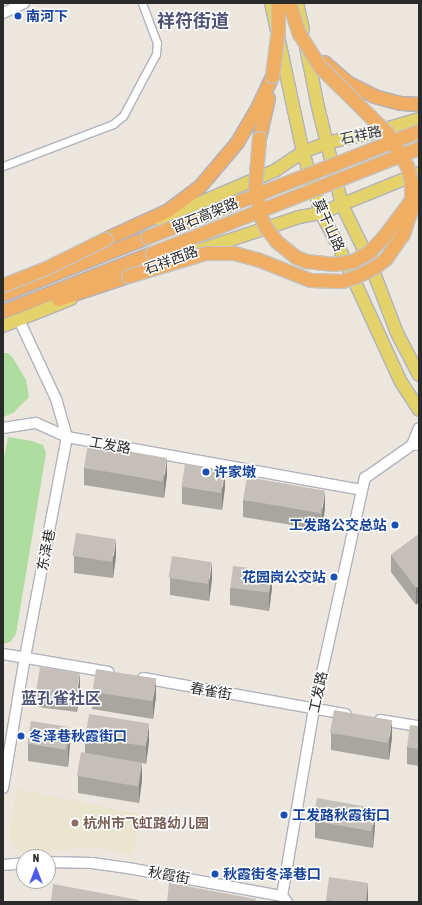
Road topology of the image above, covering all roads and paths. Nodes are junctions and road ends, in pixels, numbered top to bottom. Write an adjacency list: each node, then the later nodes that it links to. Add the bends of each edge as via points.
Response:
1 (24, 3): 5 (street)
2 (142, 3): 13 (street, via 157,43 156,54 123,116 113,124)
3 (279, 3): 6 (highway, bridge, via 278,35); 12 (main road, 莫干山路); 22 (highway, bridge, via 320,67 387,133 407,166 411,181 411,210 403,234 386,258 357,276 342,281 326,282 310,280 257,259 234,253 206,252)
4 (296, 3): 7 (highway, via 307,33 324,62 347,82 374,96); 10 (main road, 莫干山路)
5 (3, 12)
6 (272, 76): 15 (highway, bridge, via 259,138 255,186 260,215 266,228 276,241 296,257 334,264 353,261 370,251 385,235); 18 (highway, bridge, via 258,106 236,142 199,187 178,204 46,268)
7 (419, 104)
8 (419, 119): 10 (main road, 石祥路)
9 (419, 132): 19 (highway, 留石高架路, bridge)
10 (326, 143): 12 (main road, 石祥路); 16 (main road, 莫干山路)
11 (419, 148): 21 (highway, 留石高架路, bridge)
12 (303, 152): 17 (main road, 莫干山路); 18 (main road, via 276,170)
13 (3, 166)
14 (419, 172): 16 (main road)
15 (419, 189)
16 (342, 205): 17 (main road, 石祥西路); 25 (main road, 莫干山路, via 369,260 397,333)
17 (321, 213): 23 (main road, 石祥西路, via 299,217 170,260); 26 (main road, 莫干山路, via 401,382)
18 (3, 284)
19 (3, 294)
20 (3, 300): 21 (main road, via 153,246)
21 (3, 311)
22 (3, 315)
23 (19, 320): 24 (main road, 石祥西路); 29 (street, 东泽巷, via 56,400)
24 (3, 326)
25 (419, 375)
26 (419, 410)
27 (3, 428): 29 (street, 工发路, via 36,422)
28 (419, 428): 30 (street, 工发路)
29 (67, 437): 31 (street, 工发路); 33 (street, 东泽巷)
30 (416, 445): 31 (street, 工发路, via 365,478)
31 (362, 490): 36 (street, 工发路)
32 (3, 654): 33 (street)
33 (26, 657): 34 (street); 38 (street, 东泽巷)
34 (119, 674)
35 (135, 677): 36 (street, 春雀街)
36 (314, 709): 37 (street, 春雀街); 42 (street, 工发路)
37 (419, 726)
38 (3, 788)
39 (56, 862): 42 (street, 秋霞街, via 99,864)
40 (16, 864): 41 (street)
41 (3, 865)
42 (285, 899)

